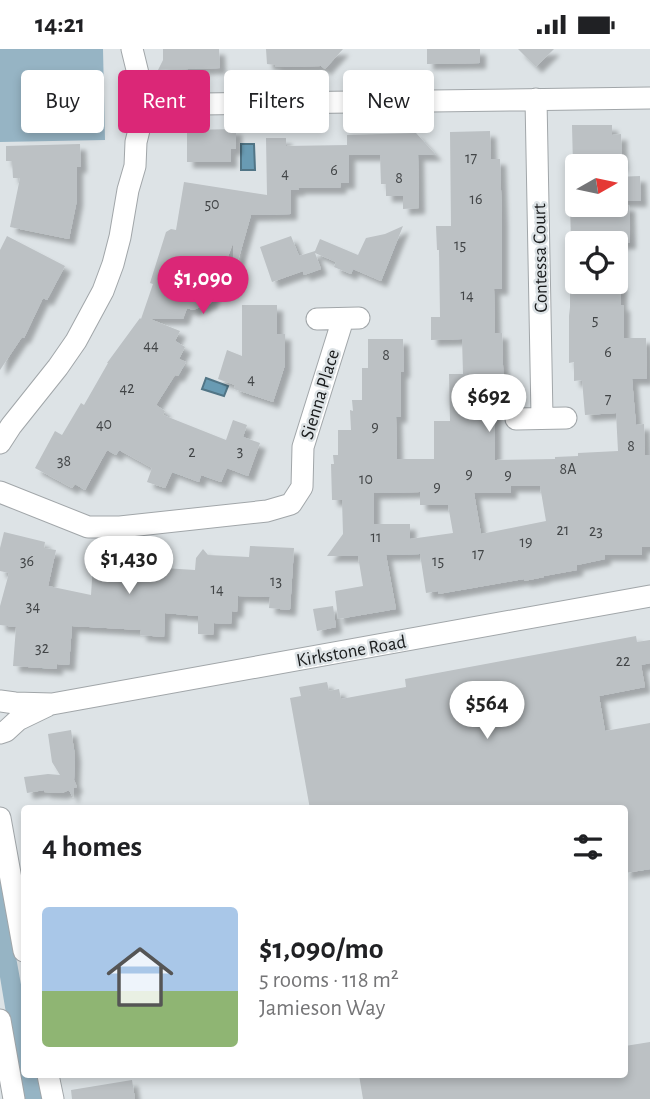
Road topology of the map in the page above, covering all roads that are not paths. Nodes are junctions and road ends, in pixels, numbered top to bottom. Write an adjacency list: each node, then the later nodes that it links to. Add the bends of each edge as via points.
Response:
1 (124, 49): 3 (street)
2 (132, 49): 4 (street)
3 (122, 70)
4 (136, 70)
5 (650, 98): 6 (street)
6 (536, 99): 7 (street); 10 (street, Contessa Court)
7 (210, 104)
8 (124, 133): 13 (street, via 128,190 113,264 76,341)
9 (317, 319): 14 (street, Sienna Place, via 351,319 303,447 302,487 291,504 267,511 88,527)
10 (542, 417): 11 (street); 12 (street)
11 (566, 418)
12 (516, 419)
13 (0, 443)
14 (0, 492)
15 (650, 596): 17 (street, Kirkstone Road)
16 (0, 701): 17 (street, Kirkstone Road)
17 (52, 703): 18 (street, Kirkstone Road)
18 (0, 733)
19 (0, 818): 20 (street)
20 (21, 934)
21 (0, 1020): 23 (street)
22 (48, 1078): 24 (street)
23 (14, 1099)
24 (52, 1099)

